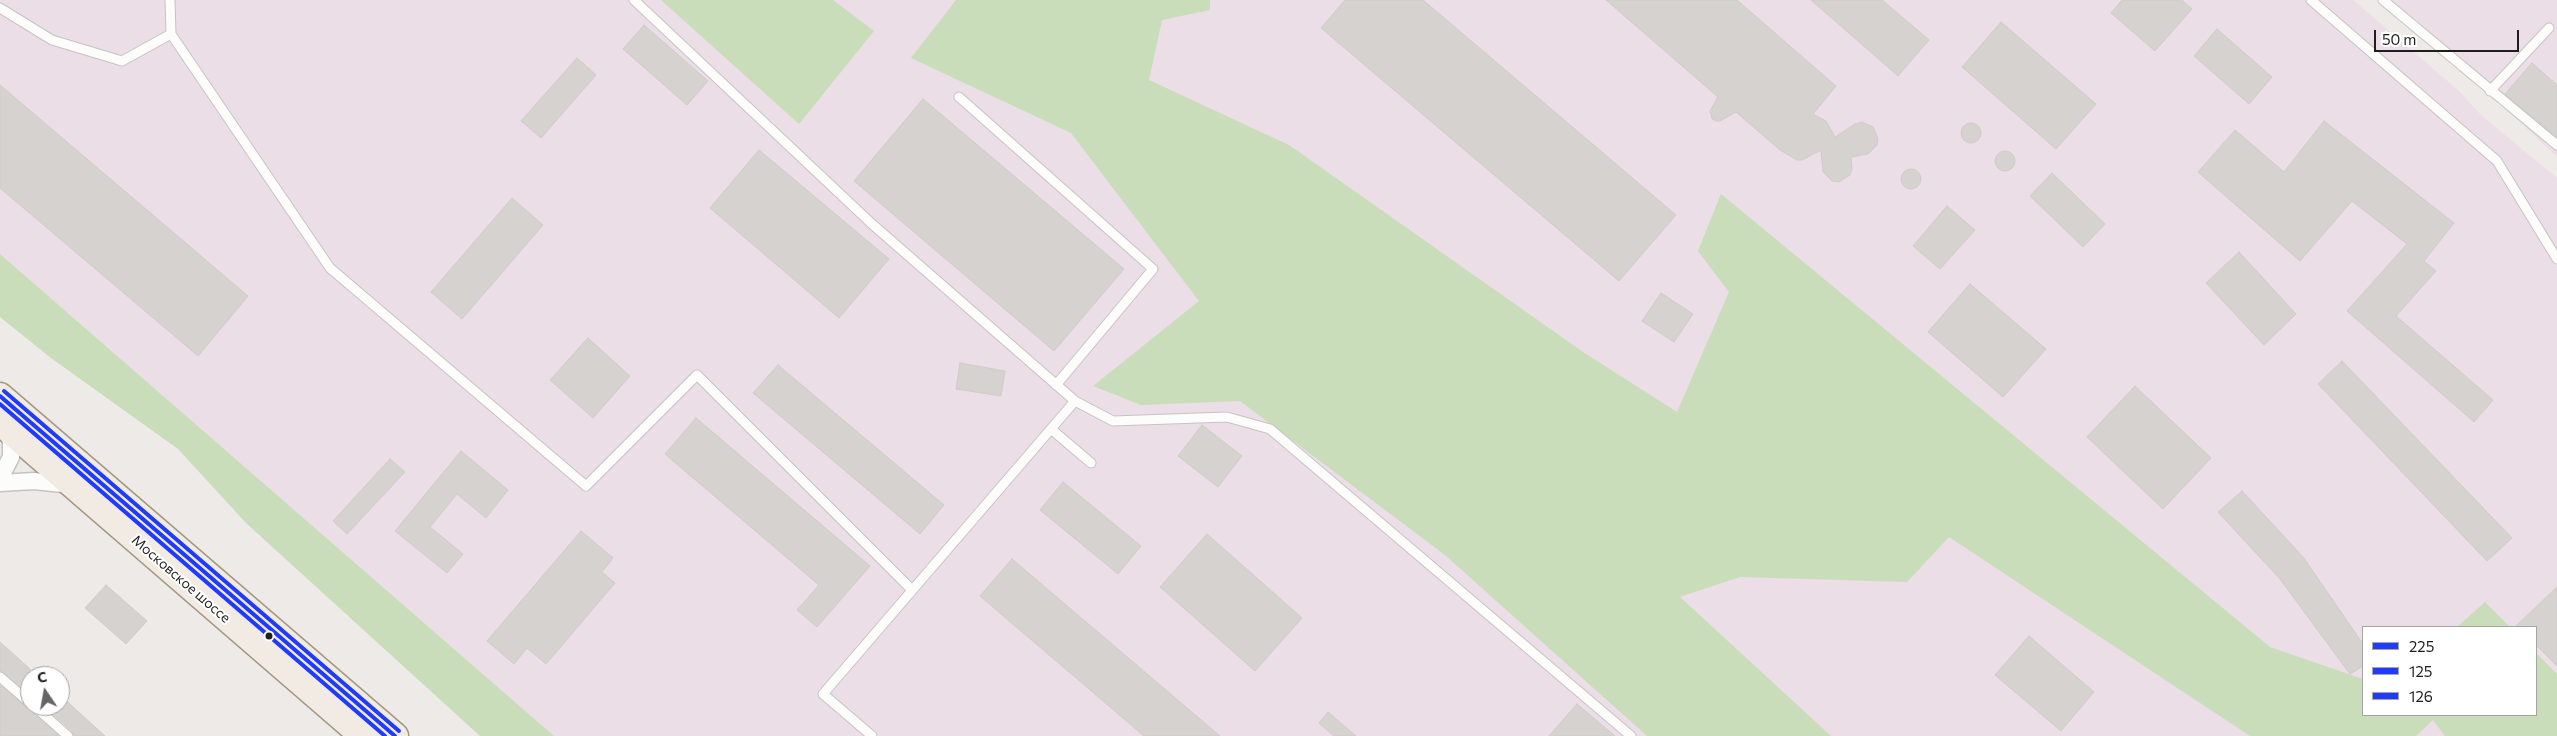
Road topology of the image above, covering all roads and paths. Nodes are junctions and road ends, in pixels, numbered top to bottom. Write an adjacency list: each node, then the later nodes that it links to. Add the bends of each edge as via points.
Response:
1 (170, 0): 7 (lane)
2 (634, 0): 12 (lane, via 872,224)
3 (2311, 0): 11 (lane, via 2496,161)
4 (2383, 0): 8 (lane)
5 (0, 8): 7 (lane, via 52,40 122,61)
6 (2549, 28): 8 (lane)
7 (171, 34): 21 (lane, via 330,268 586,486 697,375)
8 (2490, 91): 10 (lane)
9 (959, 97): 12 (lane, via 1153,269)
10 (2557, 145)
11 (2557, 259)
12 (1056, 385): 14 (lane)
13 (0, 396): 27 (main road, Московское шоссе)
14 (1075, 401): 16 (lane); 29 (lane, via 1112,421 1227,417 1270,429)
15 (3, 424): 18 (street, via 12,449); 20 (main road, Московское шоссе)
16 (1051, 429): 17 (lane); 21 (lane)
17 (1091, 464)
18 (0, 478)
19 (0, 483): 20 (street, via 34,481)
20 (72, 485): 26 (main road, Московское шоссе)
21 (912, 590): 28 (lane, via 823,694)
22 (0, 677): 23 (lane)
23 (20, 694)
24 (45, 716): 25 (lane)
25 (68, 736)
26 (363, 736)
27 (395, 736)
28 (872, 736)
29 (1631, 736)

